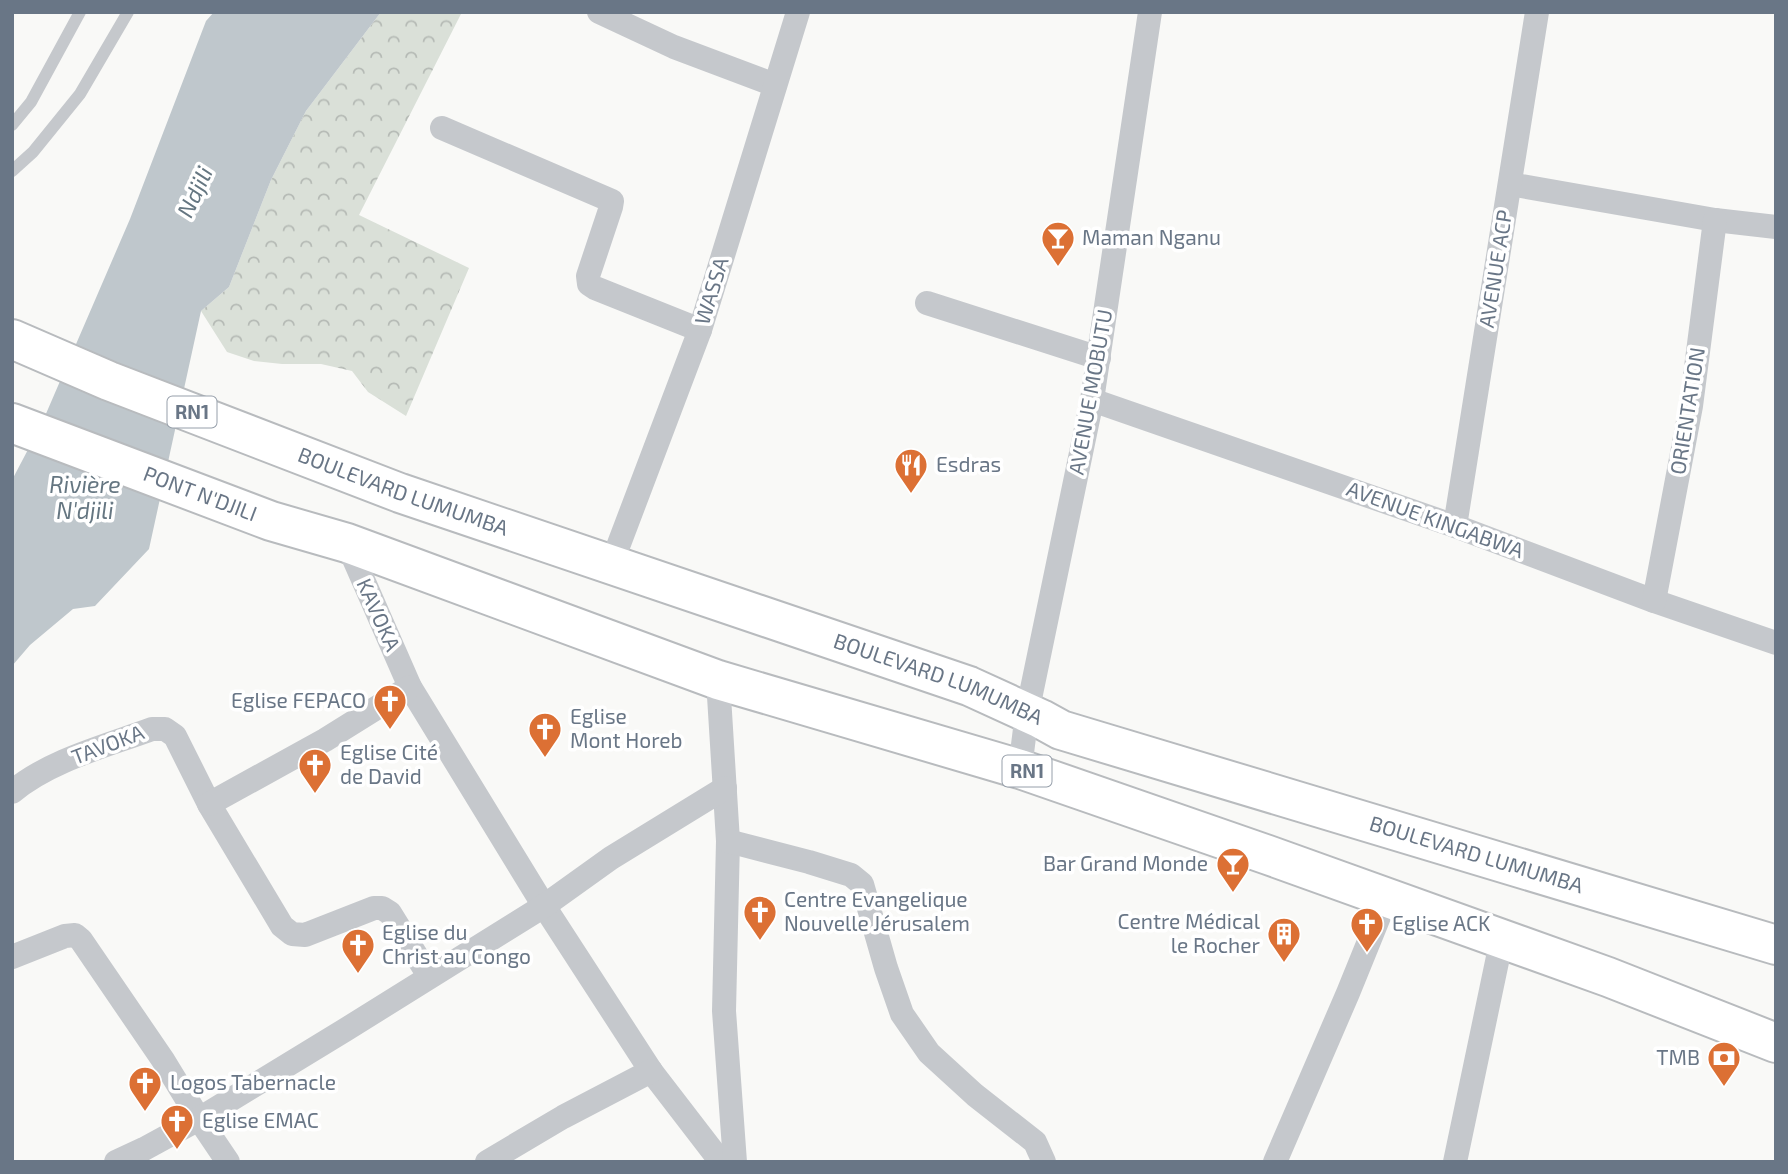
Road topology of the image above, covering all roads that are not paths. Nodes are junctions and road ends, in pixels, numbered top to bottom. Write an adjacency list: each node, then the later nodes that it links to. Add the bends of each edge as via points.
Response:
1 (80, 12): 8 (lane, via 31,102)
2 (128, 12): 10 (lane, via 80,94)
3 (599, 12): 7 (street, via 674,47)
4 (798, 12): 7 (street, WASSA)
5 (1150, 12): 17 (street, AVENUE MOBUTU)
6 (1537, 12): 11 (street, AVENUE ACP)
7 (775, 85): 15 (street, WASSA)
8 (12, 125)
9 (442, 128): 15 (street, via 612,201 589,284)
10 (12, 171)
11 (1510, 184): 12 (street); 20 (street, AVENUE ACP)
12 (1715, 220): 13 (street); 23 (street, ORIENTATION, via 1691,406)
13 (1776, 227)
14 (927, 303): 17 (street)
15 (700, 330): 22 (street, WASSA)
16 (12, 339): 22 (highway, BOULEVARD LUMUMBA / RN1, via 400,493)
17 (1099, 358): 18 (street, AVENUE MOBUTU)
18 (1092, 400): 20 (street, AVENUE KINGABWA); 27 (street, AVENUE MOBUTU)
19 (12, 423): 21 (highway, PONT N'DJILI / RN1, via 271,521)
20 (1455, 526): 23 (street, AVENUE KINGABWA)
21 (347, 543): 25 (highway, RN1); 26 (street, KAVOKA)
22 (611, 565): 27 (highway, BOULEVARD LUMUMBA / RN1, via 969,686)
23 (1654, 601): 24 (street, AVENUE KINGABWA)
24 (1776, 643)
25 (718, 680): 28 (highway, RN1); 29 (street)
26 (410, 687): 31 (street); 34 (street, KAVOKA)
27 (1027, 713): 28 (street, AVENUE MOBUTU); 36 (highway, BOULEVARD LUMUMBA / RN1, via 1061,730)
28 (1020, 769): 33 (highway, RN1)
29 (725, 788): 32 (street); 34 (street, via 611,858)
30 (12, 792): 31 (street, TAVOKA, via 52,766 152,729 165,729 175,736)
31 (209, 804): 38 (street, TAVOKA, via 282,926 292,934 305,935 383,908)
32 (728, 841): 46 (street, via 724,1011); 47 (street, via 851,875 862,884 902,1014 929,1053 1035,1142)
33 (1387, 897): 35 (highway, RN1); 48 (street)
34 (544, 906): 38 (street); 40 (street, KAVOKA)
35 (1502, 938): 39 (highway, RN1); 49 (street)
36 (1776, 945)
37 (12, 957): 41 (street, via 65,936 81,940)
38 (429, 976): 41 (street)
39 (1776, 1043)
40 (651, 1071): 44 (street); 45 (street, KAVOKA)
41 (199, 1119): 42 (street); 43 (street)
42 (116, 1162)
43 (228, 1162)
44 (487, 1162)
45 (722, 1162)
46 (735, 1162)
47 (1045, 1162)
48 (1275, 1162)
49 (1455, 1162)

